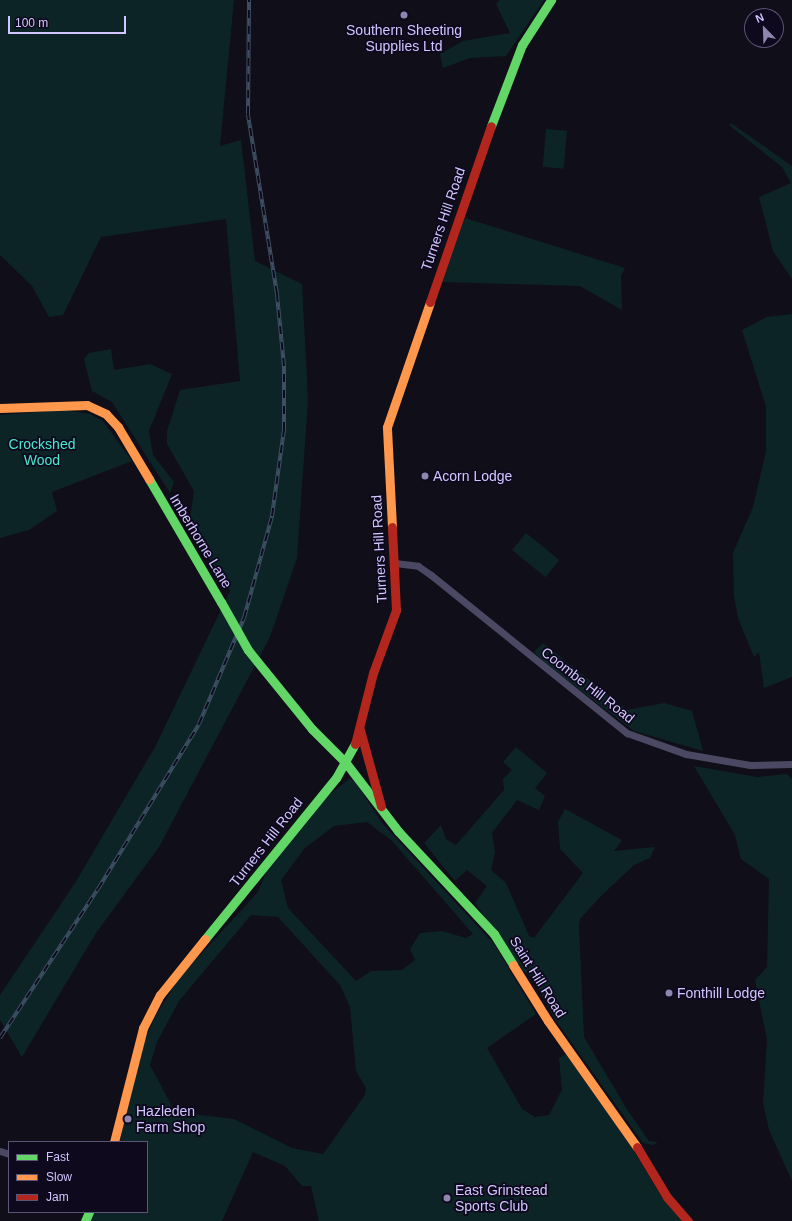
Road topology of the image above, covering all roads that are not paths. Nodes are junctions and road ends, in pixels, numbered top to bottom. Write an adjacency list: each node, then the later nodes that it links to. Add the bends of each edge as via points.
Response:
1 (551, 0): 3 (main road, Turners Hill Road, via 522,45 492,123 387,426)
2 (0, 408): 5 (main road, Imberhorne Lane, bridge, via 87,405 106,414 118,427 248,650 312,729)
3 (395, 563): 4 (main road, Turners Hill Road, via 396,610 373,673); 6 (street, Coombe Hill Road, via 418,566 431,575 627,733 686,754 750,765)
4 (360, 729): 5 (main road, Turners Hill Road); 7 (main road)
5 (346, 762): 7 (main road, Saint Hill Road); 8 (main road, Turners Hill Road, via 160,995 143,1028)
6 (792, 764)
7 (383, 812): 9 (main road, Saint Hill Road, via 494,934 548,1021 636,1144 667,1197)
8 (114, 1141)
9 (688, 1221)

